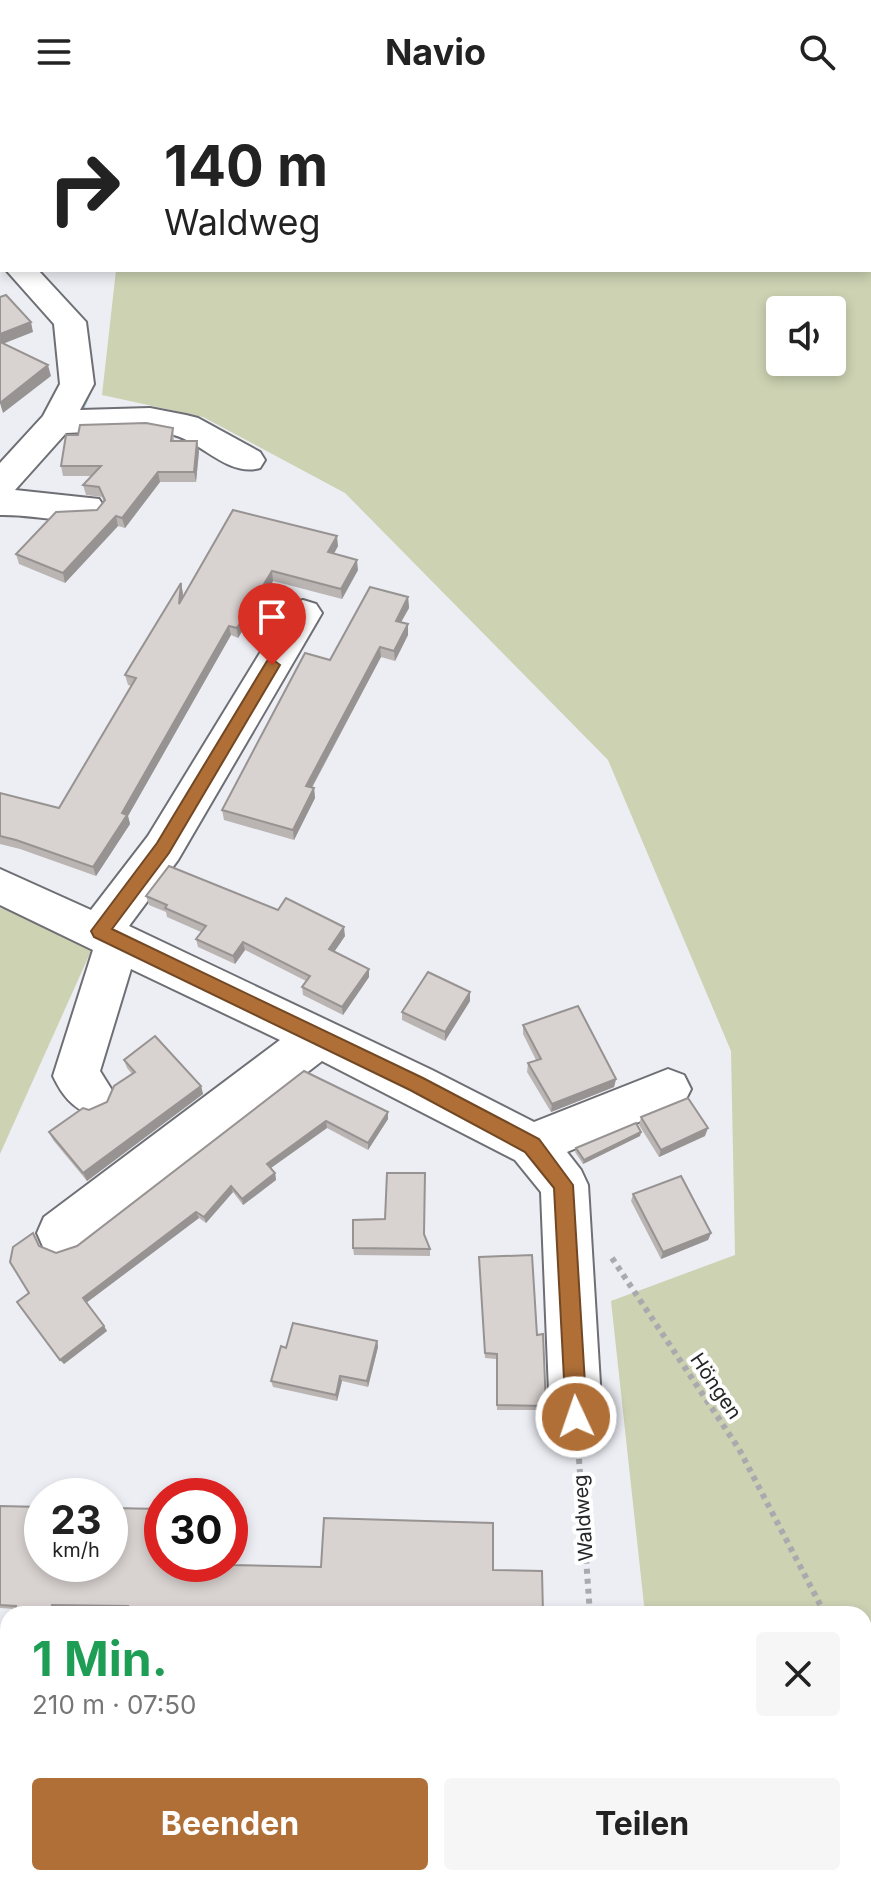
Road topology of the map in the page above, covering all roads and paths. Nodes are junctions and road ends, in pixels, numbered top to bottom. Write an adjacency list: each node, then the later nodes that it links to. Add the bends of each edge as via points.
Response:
1 (23, 272): 2 (street, via 70,322 77,384)
2 (57, 422): 3 (street, via 150,419 186,426); 4 (street)
3 (248, 460)
4 (7, 465)
5 (0, 503): 6 (street)
6 (87, 508)
7 (303, 613): 9 (street)
8 (0, 886): 9 (street)
9 (109, 936): 10 (street); 12 (street, via 76,1076)
10 (319, 1037): 13 (street); 14 (street)
11 (668, 1089): 13 (street)
12 (92, 1095)
13 (532, 1145): 16 (street, via 564,1185)
14 (61, 1233)
15 (607, 1251): 18 (path, Höngen, via 739,1449)
16 (576, 1417): 17 (path, Waldweg)
17 (589, 1606)
18 (821, 1606)

